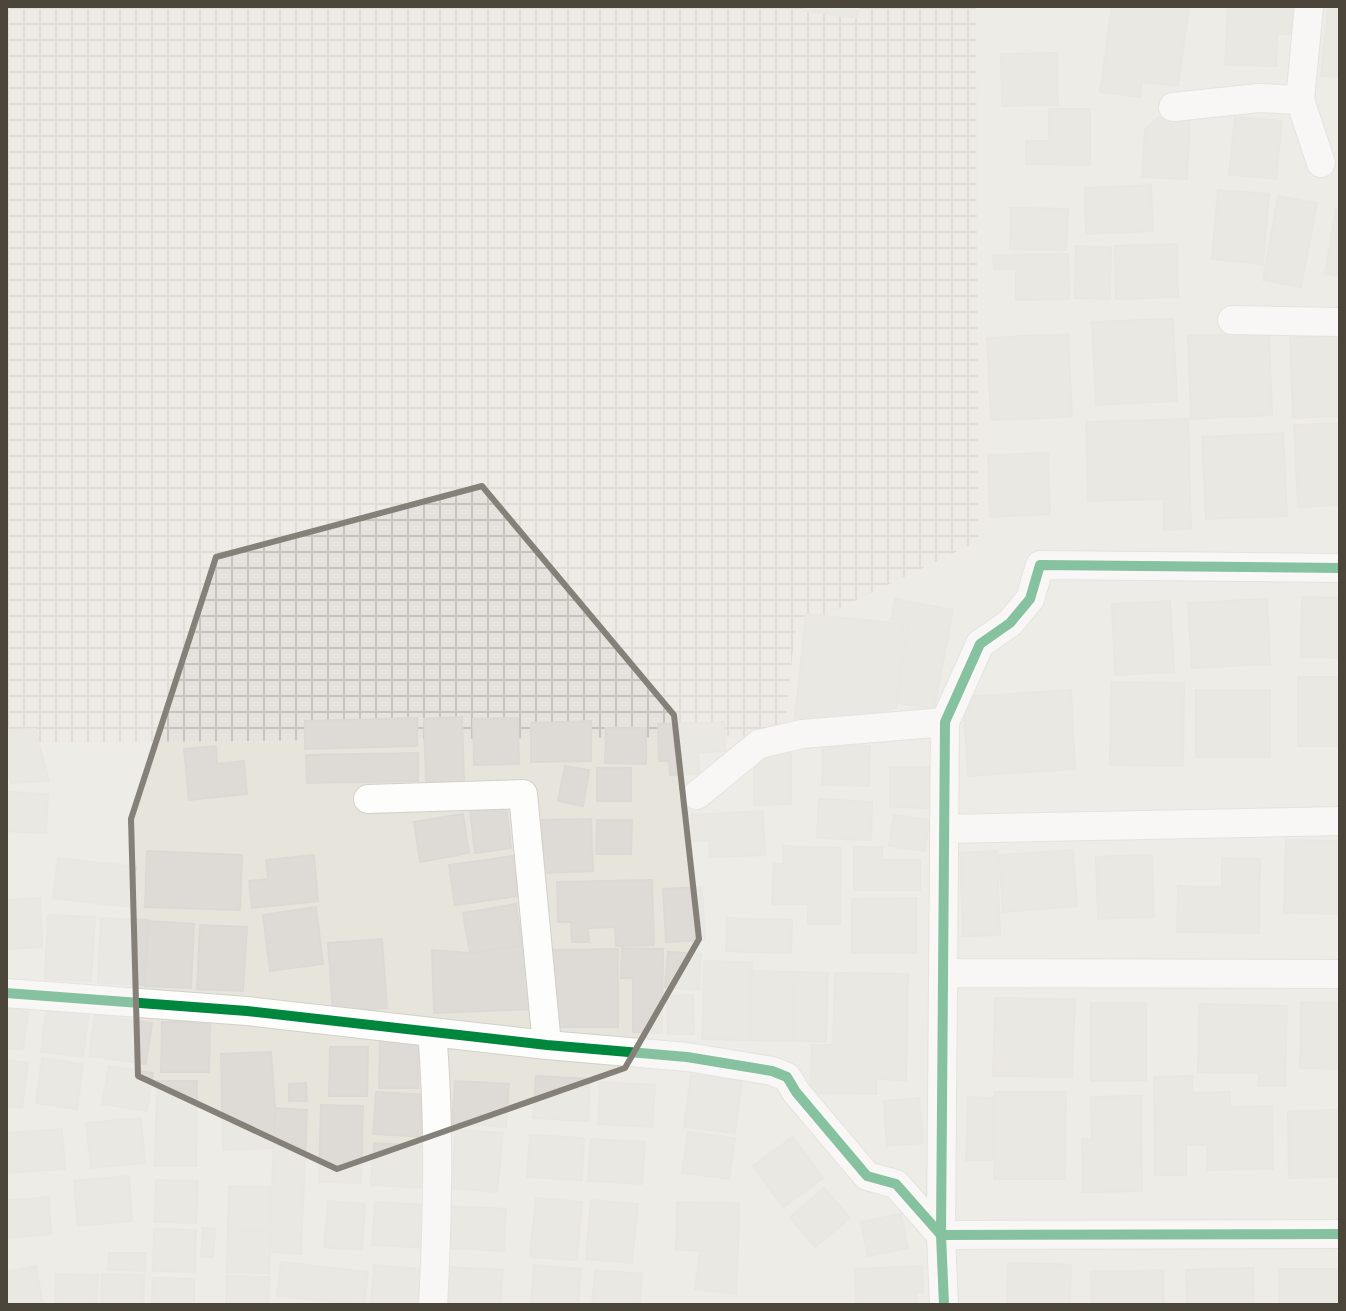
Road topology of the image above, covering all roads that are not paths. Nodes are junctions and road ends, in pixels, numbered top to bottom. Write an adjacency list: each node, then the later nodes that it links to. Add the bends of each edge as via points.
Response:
1 (1309, 6): 2 (street)
2 (1300, 100): 3 (street, via 1259,98); 4 (street)
3 (1173, 107)
4 (1321, 163)
5 (1232, 320): 6 (street)
6 (1340, 322)
7 (1340, 568): 8 (street, via 1040,565 1030,599 1010,623 980,644)
8 (945, 722): 9 (street, via 802,734 759,744); 12 (street)
9 (697, 795)
10 (368, 799): 17 (street, via 523,794)
11 (1340, 821): 12 (street)
12 (946, 829): 13 (street)
13 (945, 973): 14 (street); 19 (street)
14 (1340, 974)
15 (6, 993): 16 (street, via 247,1011)
16 (432, 1032): 17 (street); 20 (street, via 438,1184)
17 (547, 1045): 19 (street, via 687,1057 787,1077 867,1176 896,1184)
18 (1340, 1234): 19 (street)
19 (941, 1235): 21 (street)
20 (433, 1305)
21 (944, 1305)

